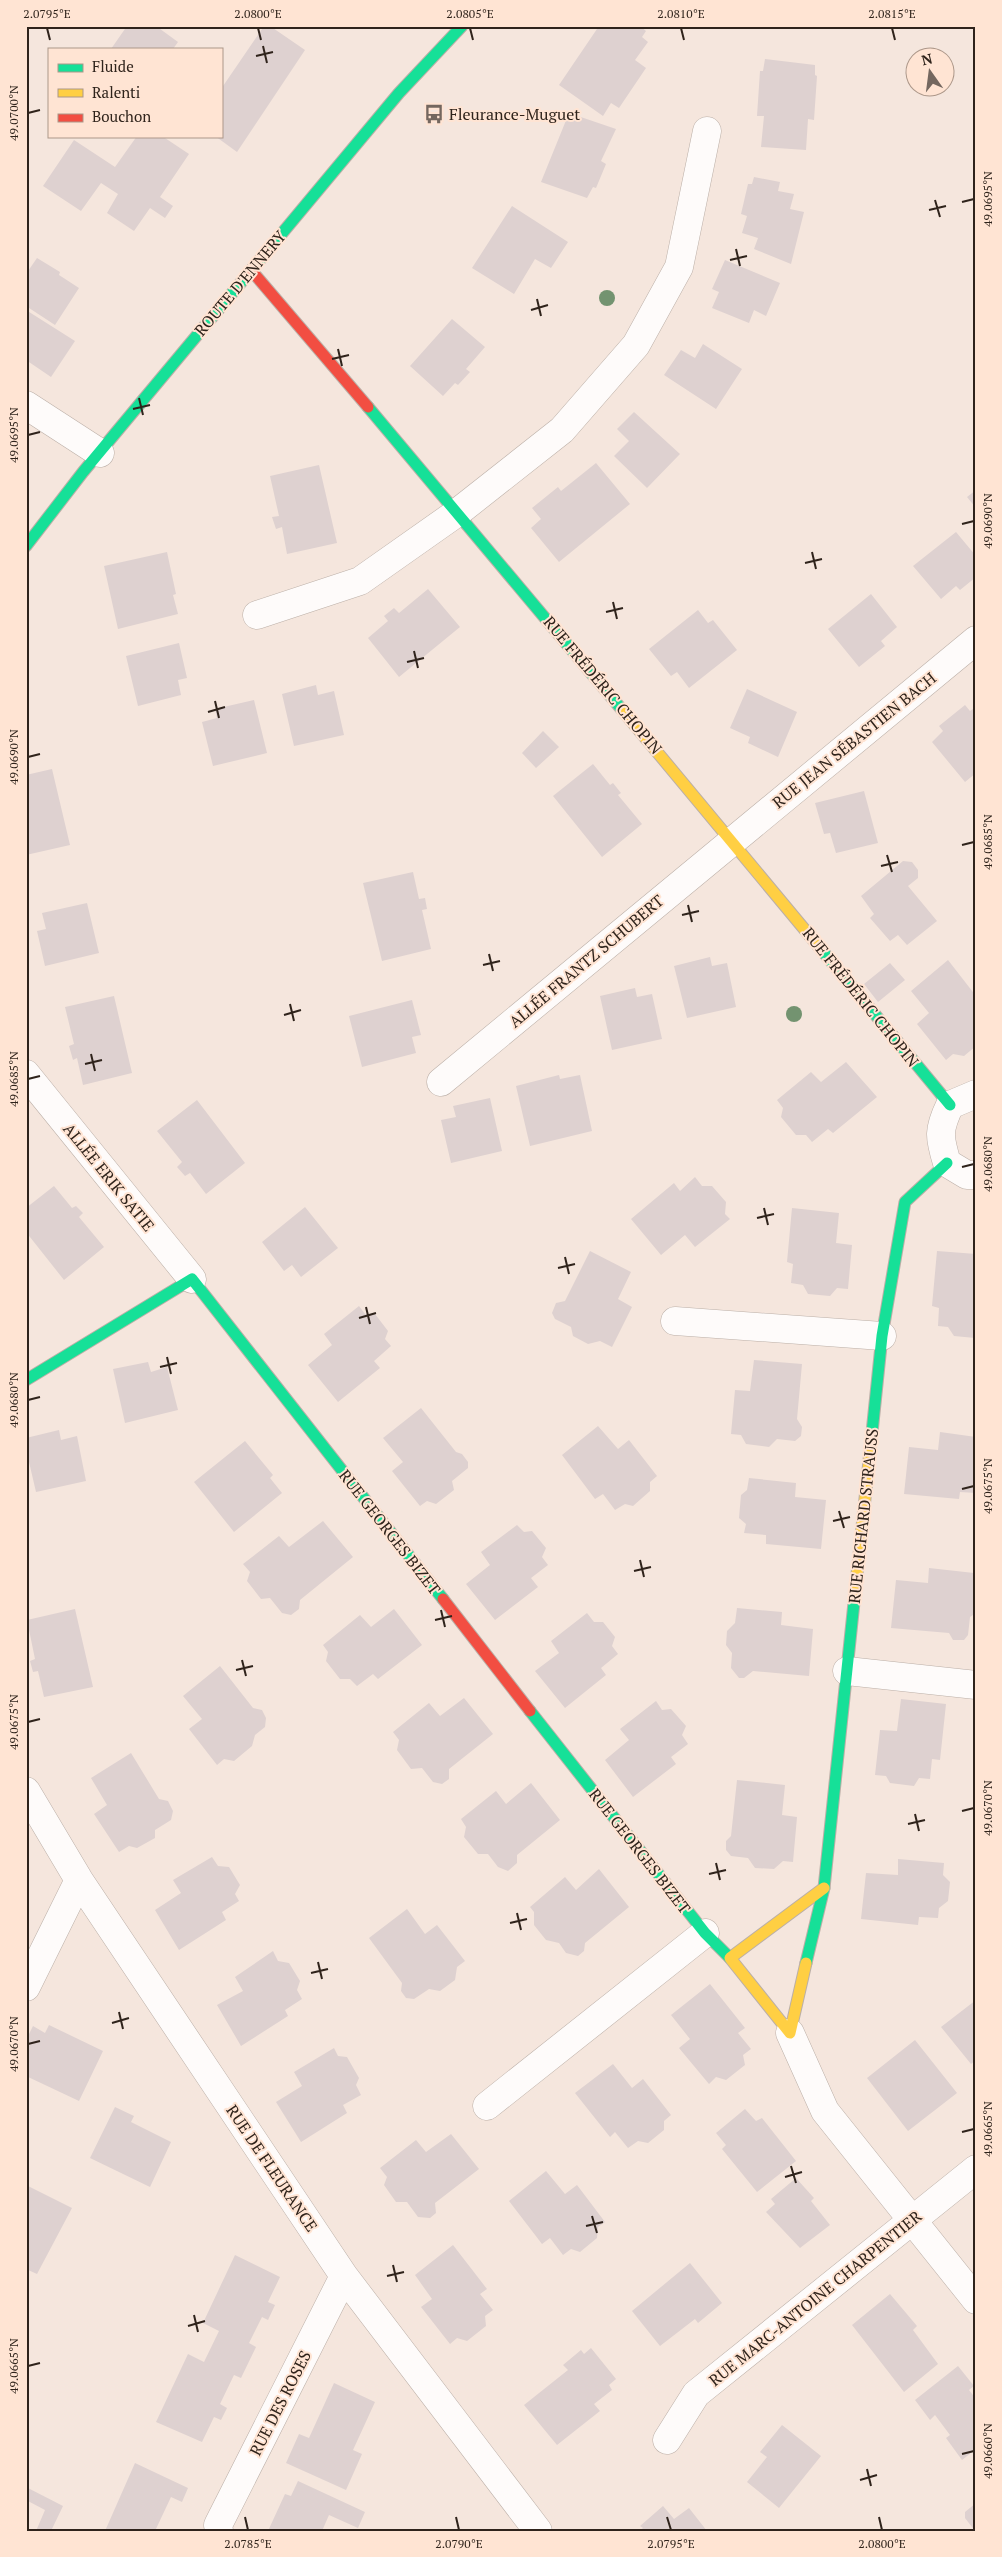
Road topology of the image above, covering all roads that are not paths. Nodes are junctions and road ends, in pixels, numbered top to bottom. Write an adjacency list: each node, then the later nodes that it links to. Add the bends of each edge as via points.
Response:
1 (462, 26): 3 (street, ROUTE D'ENNERY, via 399,93)
2 (707, 130): 6 (street, via 679,267 636,345 562,430)
3 (251, 270): 5 (street, ROUTE D'ENNERY); 6 (street, RUE FRÉDÉRIC CHOPIN)
4 (26, 405): 5 (street)
5 (100, 453): 7 (street, ROUTE D'ENNERY)
6 (458, 512): 8 (street, via 360,581); 10 (street, RUE FRÉDÉRIC CHOPIN)
7 (26, 546)
8 (257, 615)
9 (976, 640): 10 (street, RUE JEAN SÉBASTIEN BACH)
10 (732, 840): 12 (street, ALLÉE FRANTZ SCHUBERT); 14 (street, RUE FRÉDÉRIC CHOPIN)
11 (26, 1074): 17 (street, ALLÉE ERIK SATIE)
12 (441, 1082)
13 (976, 1094): 14 (street)
14 (950, 1105): 15 (street, via 940,1124 940,1140)
15 (947, 1163): 16 (street, via 968,1175); 19 (street, RUE RICHARD STRAUSS, via 905,1202)
16 (976, 1175)
17 (192, 1279): 20 (street); 26 (street, RUE GEORGES BIZET)
18 (675, 1321): 19 (street)
19 (882, 1336): 21 (street, RUE RICHARD STRAUSS)
20 (26, 1380)
21 (847, 1671): 22 (street); 25 (street, RUE RICHARD STRAUSS)
22 (976, 1685)
23 (26, 1790): 24 (street, RUE DE FLEURANCE)
24 (79, 1880): 28 (street); 33 (street, RUE DE FLEURANCE)
25 (824, 1888): 27 (street); 29 (street, RUE RICHARD STRAUSS)
26 (705, 1934): 27 (street, RUE GEORGES BIZET); 30 (street)
27 (730, 1958): 29 (street, RUE GEORGES BIZET)
28 (26, 1987)
29 (790, 2033): 32 (street, via 825,2111)
30 (487, 2106)
31 (976, 2169): 32 (street, RUE MARC-ANTOINE CHARPENTIER)
32 (911, 2220): 34 (street); 35 (street, RUE MARC-ANTOINE CHARPENTIER, via 696,2394)
33 (344, 2276): 36 (street, RUE DES ROSES, via 218,2525); 37 (street, RUE DE FLEURANCE)
34 (976, 2300)
35 (667, 2440)
36 (220, 2531)
37 (538, 2531)

